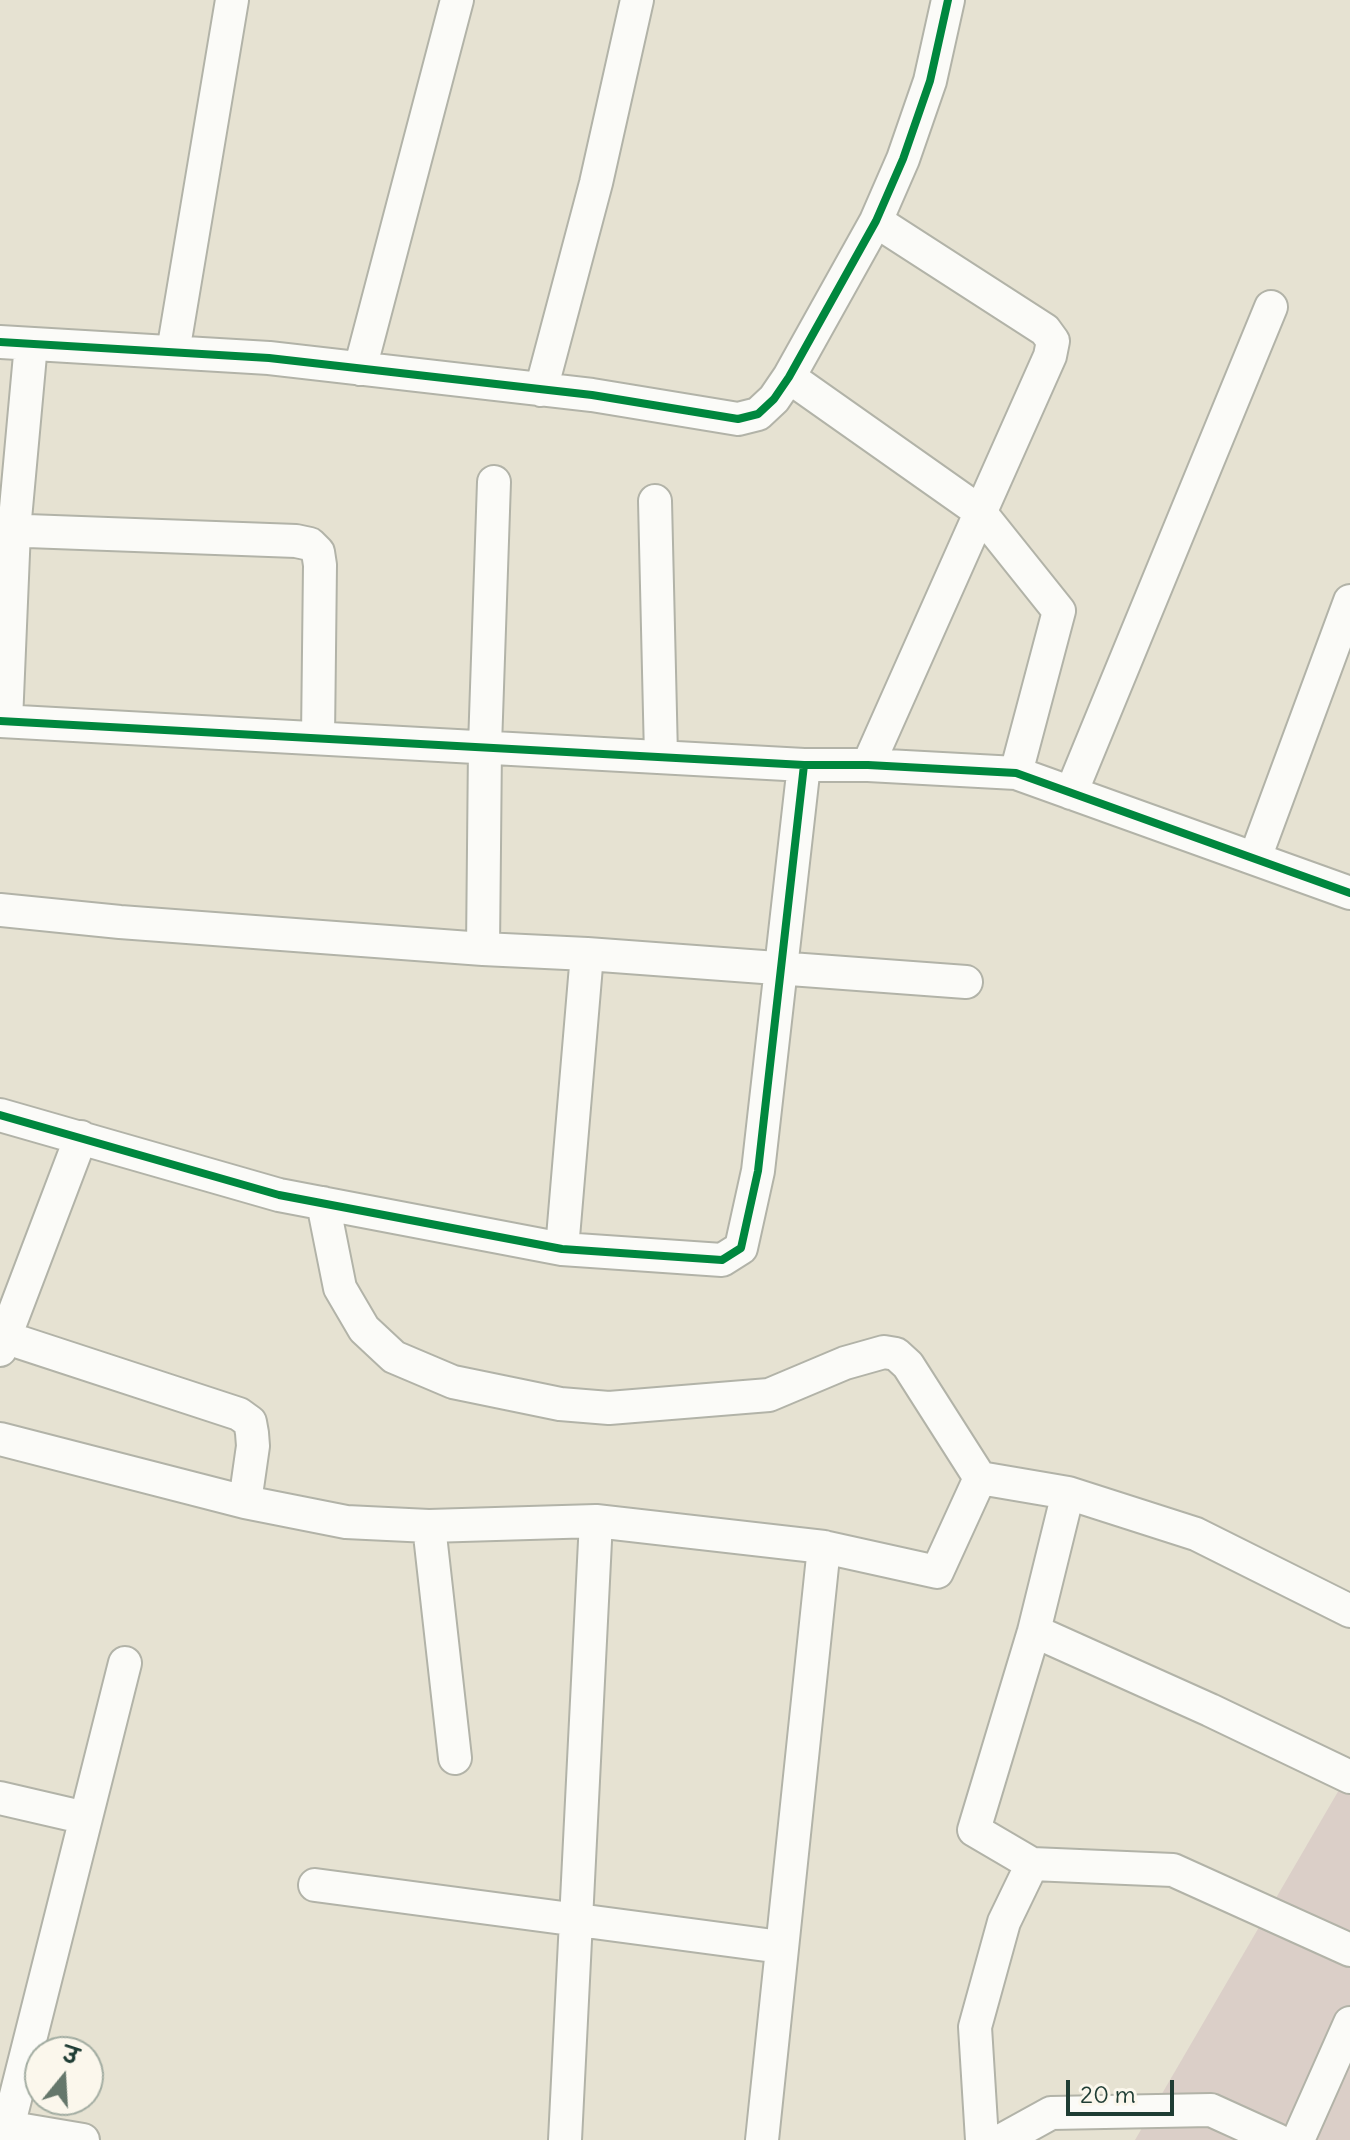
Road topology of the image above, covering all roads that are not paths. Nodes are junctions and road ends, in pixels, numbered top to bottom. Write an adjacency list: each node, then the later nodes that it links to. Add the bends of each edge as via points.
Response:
1 (232, 0): 8 (street)
2 (457, 0): 9 (street)
3 (637, 0): 11 (street)
4 (948, 0): 5 (street, via 930,81)
5 (876, 221): 10 (street); 14 (street, via 1045,330 1053,341)
6 (1271, 307): 24 (street)
7 (16, 343): 8 (street); 15 (street)
8 (173, 352): 9 (street)
9 (360, 369): 11 (street)
10 (789, 377): 11 (street, via 758,414 738,419); 14 (street)
11 (541, 390)
12 (494, 482): 19 (street)
13 (655, 501): 20 (street)
14 (979, 511): 22 (street); 23 (street, via 1059,611)
15 (7, 530): 17 (street); 18 (street, via 310,544 320,565)
16 (1350, 601): 25 (street)
17 (3, 721): 18 (street)
18 (318, 737): 19 (street)
19 (485, 746): 20 (street); 28 (street)
20 (661, 756): 21 (street)
21 (804, 765): 22 (street); 30 (street)
22 (868, 765): 23 (street)
23 (1016, 773): 24 (street)
24 (1071, 793): 25 (street)
25 (1255, 858): 26 (street)
26 (1350, 893)
27 (0, 910): 28 (street)
28 (483, 949): 29 (street)
29 (587, 954): 30 (street); 35 (street)
30 (782, 968): 31 (street); 35 (street, via 758,1171 741,1248 722,1260)
31 (966, 982)
32 (0, 1115): 33 (street)
33 (81, 1137): 34 (street); 36 (street)
34 (323, 1203): 35 (street); 38 (street, via 340,1288 364,1329 394,1357 441,1377 560,1404 609,1408 769,1395 845,1363 884,1352 896,1354)
35 (562, 1249)
36 (2, 1343): 40 (street, via 239,1414 250,1422 253,1446)
37 (0, 1439): 40 (street)
38 (980, 1478): 39 (street); 43 (street, via 937,1572)
39 (1068, 1493): 44 (street, via 1196,1534); 45 (street)
40 (245, 1502): 42 (street, via 346,1522)
41 (596, 1521): 42 (street); 43 (street); 53 (street)
42 (429, 1526): 47 (street)
43 (824, 1547): 54 (street)
44 (1350, 1611)
45 (1034, 1631): 48 (street); 51 (street, via 974,1830)
46 (125, 1663): 50 (street)
47 (455, 1758)
48 (1350, 1777)
49 (0, 1798): 50 (street)
50 (86, 1818): 57 (street)
51 (1032, 1864): 55 (street, via 1173,1870); 61 (street, via 1004,1922 975,2027)
52 (315, 1885): 53 (street)
53 (575, 1919): 54 (street); 59 (street)
54 (781, 1947): 60 (street)
55 (1350, 1950)
56 (1350, 2023): 64 (street)
57 (4, 2126): 58 (street)
58 (68, 2139)
59 (565, 2140)
60 (762, 2140)
61 (982, 2140)
62 (1002, 2140): 63 (street, via 1051,2113 1211,2110)
63 (1277, 2140)
64 (1298, 2140)

